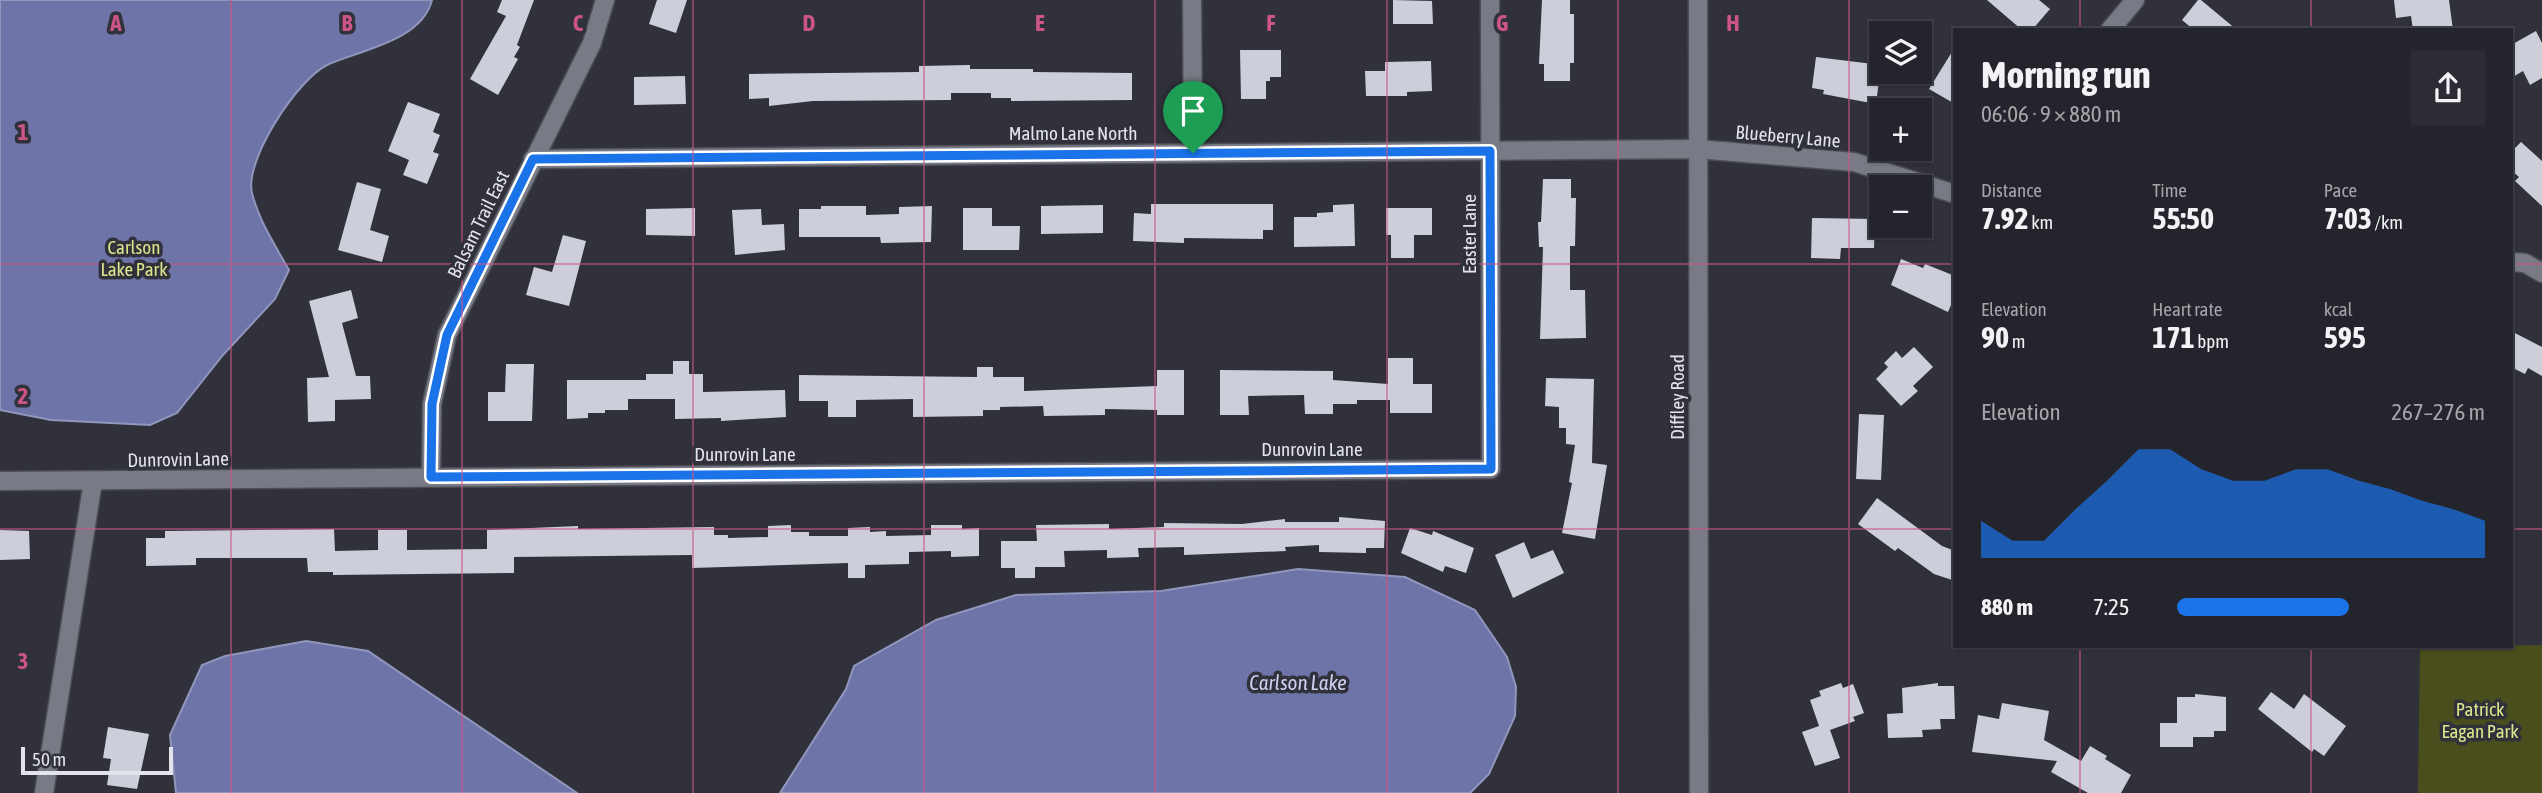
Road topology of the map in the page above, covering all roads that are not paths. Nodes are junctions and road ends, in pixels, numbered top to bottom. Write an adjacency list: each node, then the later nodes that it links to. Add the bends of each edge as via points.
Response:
1 (605, 0): 10 (street, Balsam Trail East, via 592,43)
2 (1192, 0): 9 (street)
3 (1490, 0): 8 (street, Easter Lane)
4 (1698, 0): 7 (street, Diffley Road)
5 (2135, 0): 6 (street)
6 (2112, 28)
7 (1697, 149): 8 (street, Malmo Lane North); 11 (street, Blueberry Lane, via 1854,162); 19 (street, Diffley Road)
8 (1490, 151): 9 (street, Malmo Lane North); 14 (street, Easter Lane)
9 (1193, 153): 10 (street, Malmo Lane North)
10 (533, 159): 15 (street, Balsam Trail East, via 447,335 432,404)
11 (1953, 193)
12 (2513, 262): 13 (street)
13 (2542, 273)
14 (1491, 469): 15 (street, Dunrovin Lane)
15 (431, 477): 17 (street, Dunrovin Lane)
16 (0, 481): 17 (street, Dunrovin Lane)
17 (93, 481): 18 (street)
18 (44, 793)
19 (1699, 793)

